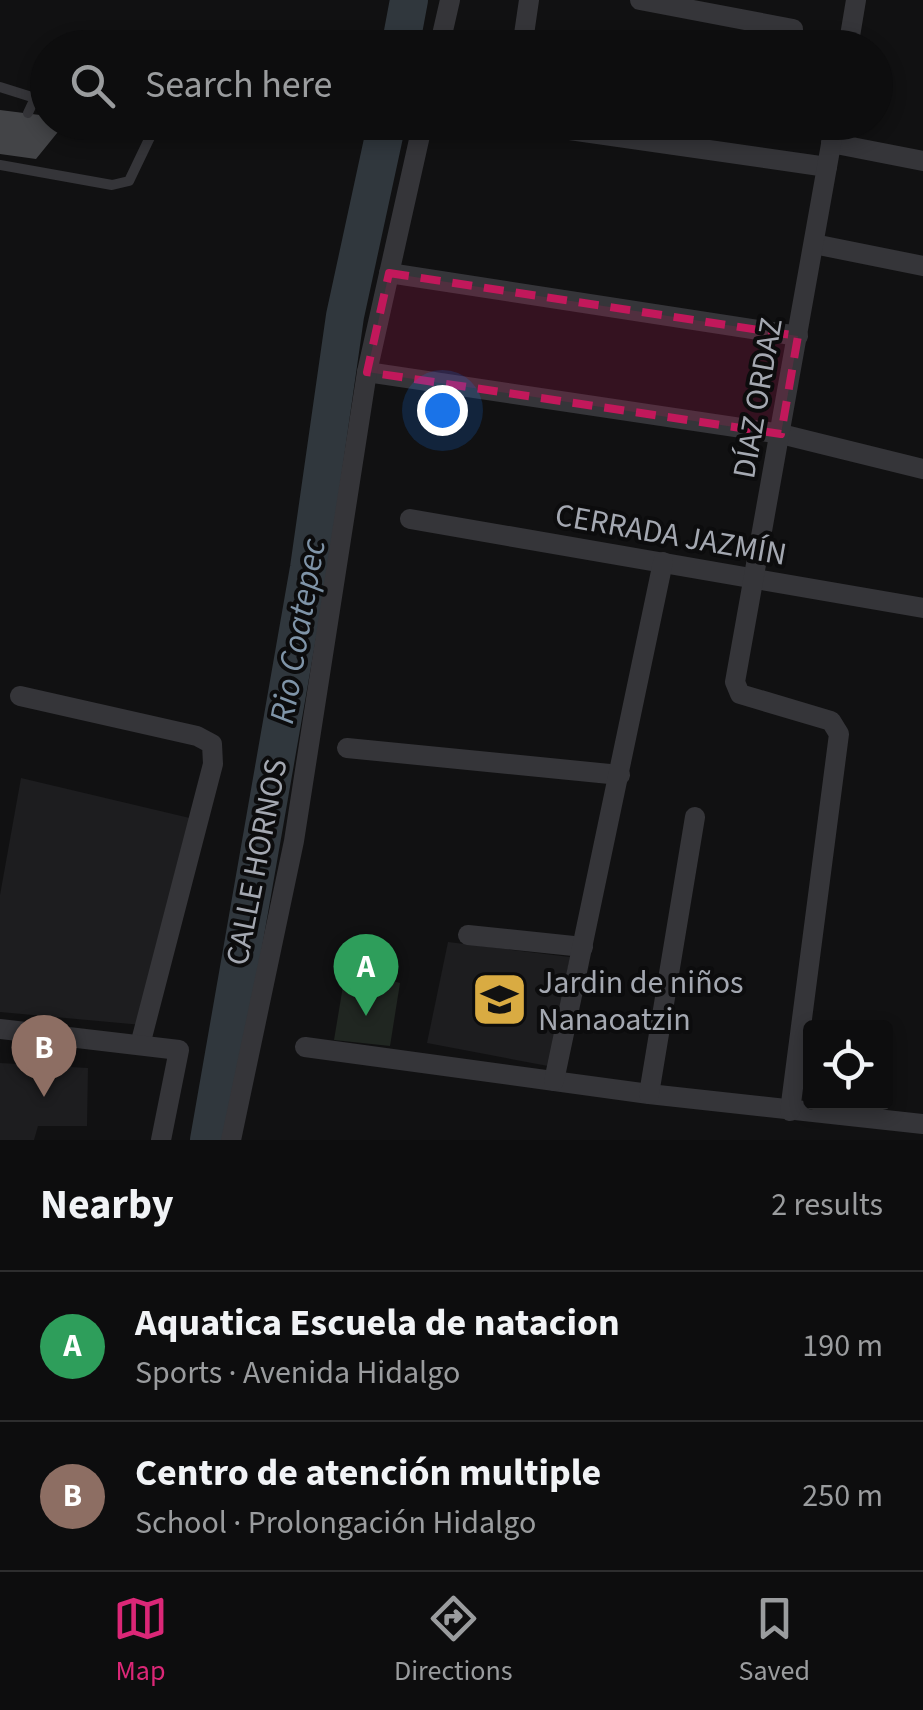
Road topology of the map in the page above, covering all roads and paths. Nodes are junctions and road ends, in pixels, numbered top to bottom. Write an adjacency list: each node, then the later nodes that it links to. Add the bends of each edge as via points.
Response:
1 (450, 0): 5 (street)
2 (529, 0): 6 (street)
3 (640, 0): 7 (street)
4 (856, 0): 8 (street)
5 (443, 30)
6 (525, 30)
7 (760, 30)
8 (851, 30)
9 (0, 87): 10 (lane)
10 (30, 96)
11 (30, 109): 12 (lane)
12 (28, 113)
13 (149, 140): 18 (lane, via 129,181 112,186)
14 (418, 140): 23 (street, CALLE HORNOS)
15 (639, 140): 20 (street)
16 (832, 140): 20 (street, DÍAZ ORDAZ)
17 (856, 140): 19 (street)
18 (2, 161)
19 (923, 161)
20 (827, 167): 21 (street, DÍAZ ORDAZ)
21 (814, 244): 22 (street); 24 (street, DÍAZ ORDAZ)
22 (923, 266)
23 (389, 273): 24 (street); 25 (street, CALLE HORNOS)
24 (798, 336): 26 (street, DÍAZ ORDAZ)
25 (367, 372): 26 (street); 46 (street, CALLE HORNOS, via 294,841)
26 (781, 434): 27 (street); 30 (street, DÍAZ ORDAZ)
27 (923, 469)
28 (410, 519): 29 (street, CERRADA JAZMÍN)
29 (663, 562): 30 (street, CERRADA JAZMÍN); 34 (street)
30 (756, 578): 31 (street, CERRADA JAZMÍN); 43 (street, DÍAZ ORDAZ, via 735,682 740,694 831,720 839,734)
31 (923, 608)
32 (20, 696): 39 (street, via 212,744 213,764)
33 (346, 748): 34 (street)
34 (620, 775): 37 (street)
35 (696, 816): 42 (street)
36 (468, 935): 37 (street)
37 (583, 947): 41 (street)
38 (0, 1029): 39 (street)
39 (140, 1045): 45 (street, via 179,1050)
40 (304, 1047): 41 (street)
41 (554, 1081): 42 (street)
42 (649, 1094): 43 (street)
43 (790, 1111): 44 (street)
44 (923, 1123): 47 (street)
45 (161, 1140)
46 (231, 1140)
47 (920, 1140)

